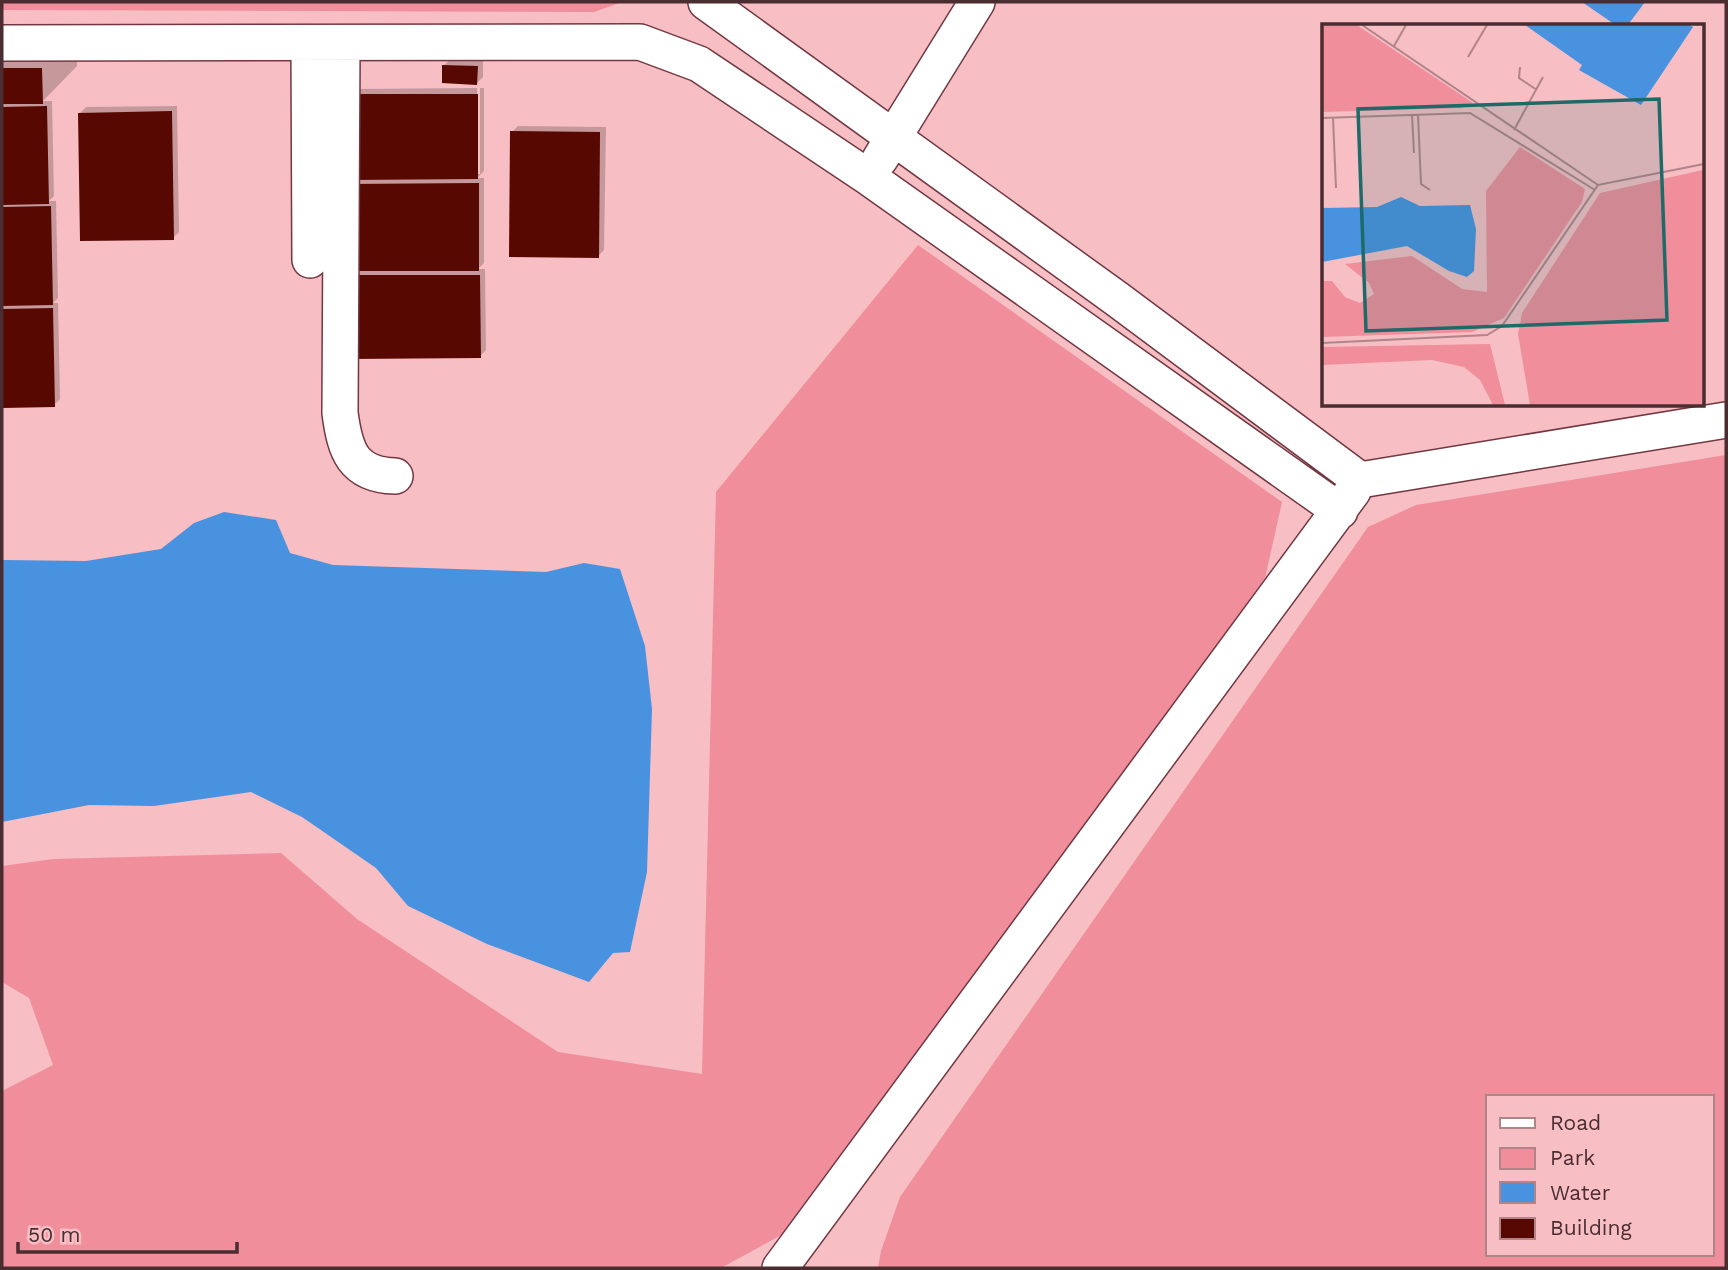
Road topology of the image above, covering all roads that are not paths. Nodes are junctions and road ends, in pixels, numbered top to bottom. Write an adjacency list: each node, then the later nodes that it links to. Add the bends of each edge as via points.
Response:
1 (706, 2): 5 (street)
2 (977, 2): 5 (street)
3 (2, 43): 4 (street)
4 (325, 43): 6 (street, via 640,42 699,64); 7 (street); 11 (street, via 343,439 356,464 375,476)
5 (893, 139): 6 (street); 8 (street)
6 (869, 177): 9 (street)
7 (310, 260)
8 (1117, 299): 9 (street); 12 (street)
9 (1090, 334): 13 (street)
10 (1726, 420): 12 (street)
11 (396, 476)
12 (1360, 480): 13 (street)
13 (1340, 511): 14 (street)
14 (780, 1268)

